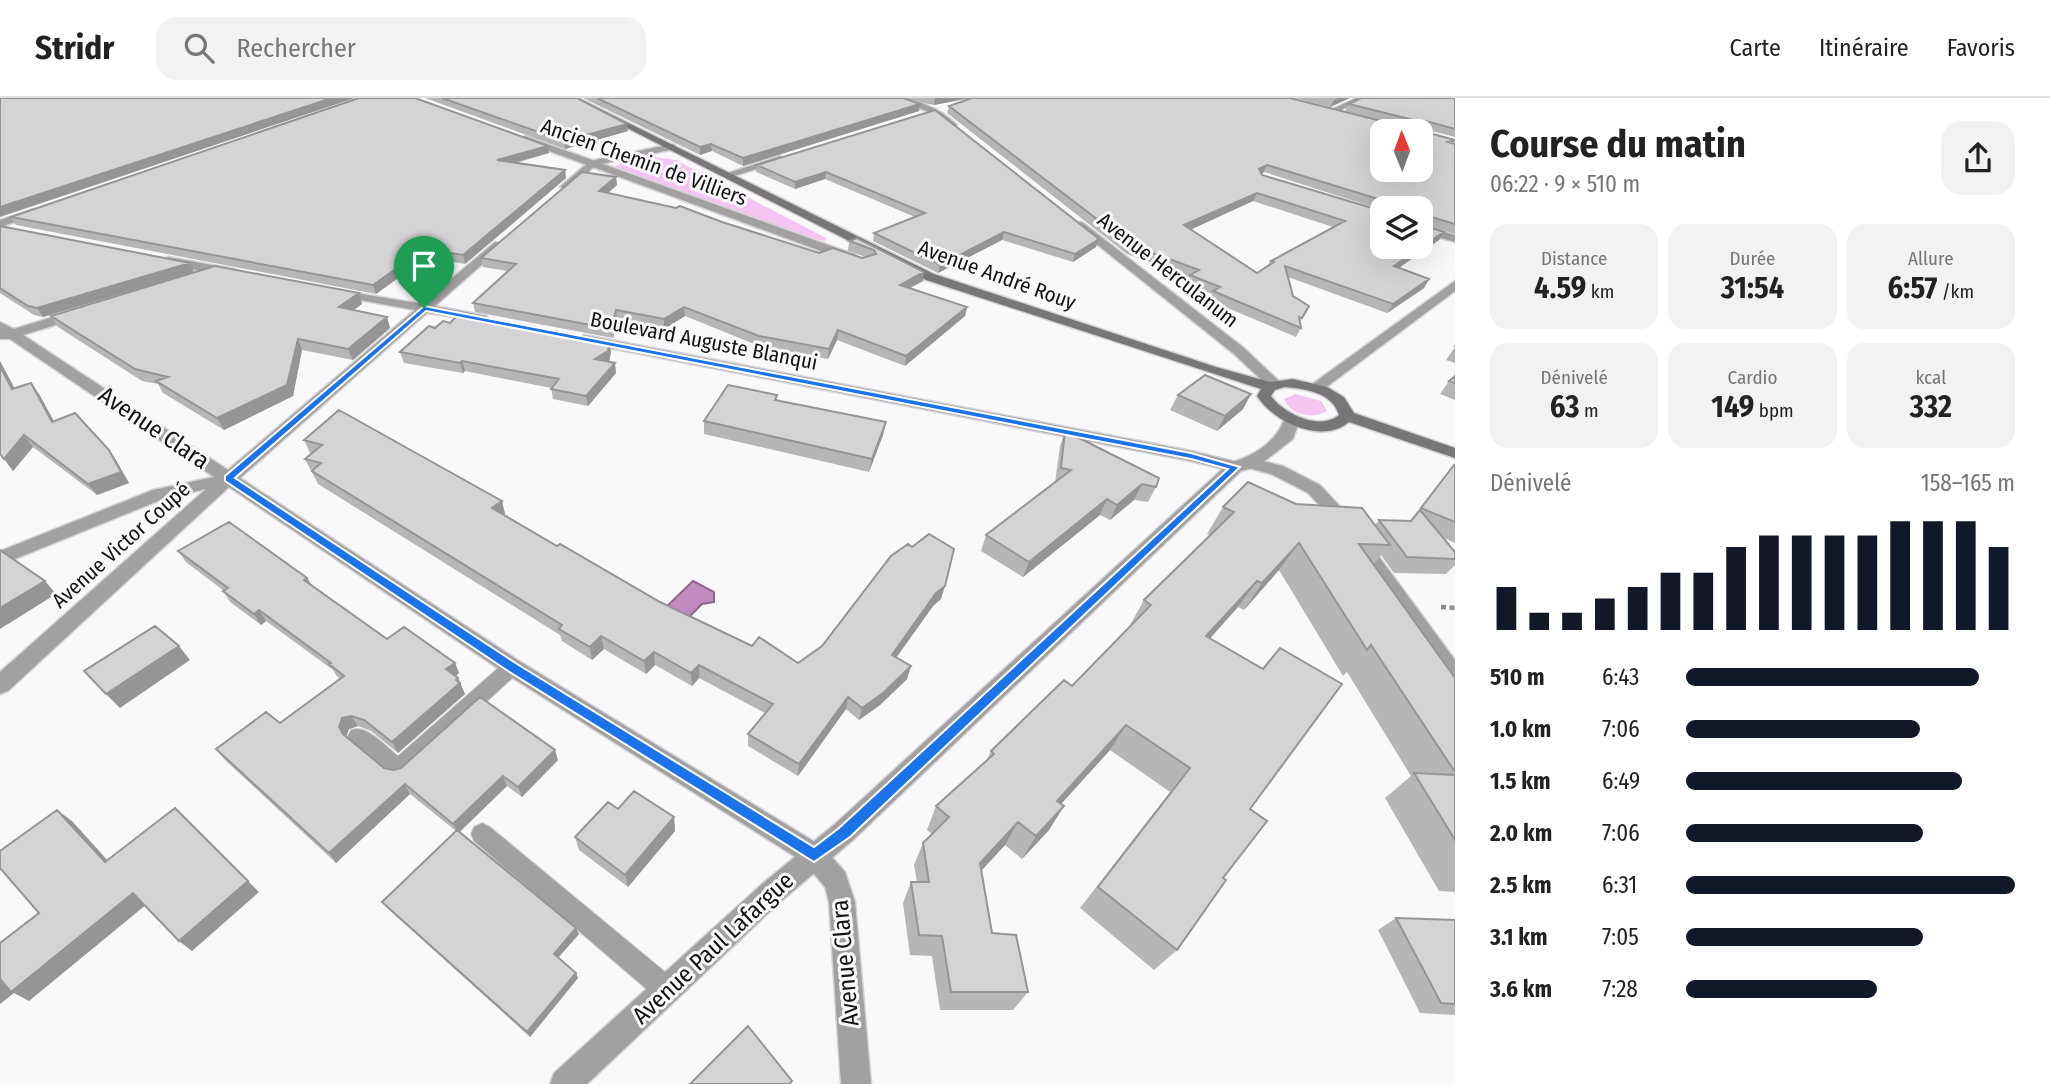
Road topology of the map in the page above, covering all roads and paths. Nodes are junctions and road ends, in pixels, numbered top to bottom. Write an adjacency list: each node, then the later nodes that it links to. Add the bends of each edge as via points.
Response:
1 (572, 98): 11 (main road, Avenue André Rouy)
2 (895, 98): 4 (street)
3 (1362, 98): 6 (lane)
4 (940, 109): 7 (street); 10 (street)
5 (1319, 109): 6 (street)
6 (1330, 112): 8 (street)
7 (922, 115)
8 (1343, 115)
9 (514, 135): 13 (street, Ancien Chemin de Villiers)
10 (967, 137)
11 (672, 146): 13 (street); 14 (main road, Avenue André Rouy)
12 (790, 156): 14 (street)
13 (593, 163): 15 (street); 24 (street, Ancien Chemin de Villiers)
14 (727, 175): 28 (main road, Avenue André Rouy)
15 (554, 197)
16 (44, 209): 18 (street)
17 (1065, 214): 37 (street, Avenue Herculanum, via 1239,351)
18 (0, 226): 20 (street)
19 (1433, 232): 22 (street)
20 (27, 233)
21 (511, 233): 32 (street, Avenue Victor Coupé)
22 (1455, 239)
23 (150, 257): 25 (street)
24 (866, 262)
25 (218, 270): 27 (street); 29 (street)
26 (908, 270): 28 (street)
27 (244, 275)
28 (930, 277): 37 (main road, Avenue André Rouy, via 1211,370)
29 (195, 279)
30 (1455, 285): 38 (street)
31 (323, 290): 32 (street)
32 (424, 308): 34 (street); 43 (street, Avenue Victor Coupé)
33 (96, 309): 35 (street)
34 (499, 323)
35 (4, 332): 43 (street, Avenue Clara)
36 (567, 336): 42 (street, Boulevard Auguste Blanqui)
37 (1273, 386): 38 (main road); 40 (main road, via 1266,391 1267,402)
38 (1316, 388): 39 (main road, via 1343,404)
39 (1347, 416): 40 (main road, via 1328,426); 41 (main road)
40 (1292, 419): 42 (street, Avenue Paul Lafargue, via 1287,436)
41 (1455, 453)
42 (1243, 465): 46 (street, Boulevard Auguste Blanqui, via 1277,470 1314,489 1343,520); 50 (street, Avenue Paul Lafargue)
43 (229, 478): 44 (street, via 159,494); 45 (street, Avenue Clara); 47 (street, Avenue Victor Coupé)
44 (0, 558)
45 (512, 667): 48 (lane, via 398,769); 50 (street, Avenue Clara)
46 (1455, 676)
47 (0, 685)
48 (358, 736)
49 (482, 834): 51 (lane)
50 (814, 855): 51 (street, Avenue Paul Lafargue); 53 (street, Avenue Clara, via 836,881 842,902)
51 (667, 990): 52 (street, Avenue Paul Lafargue)
52 (565, 1084)
53 (856, 1084)

